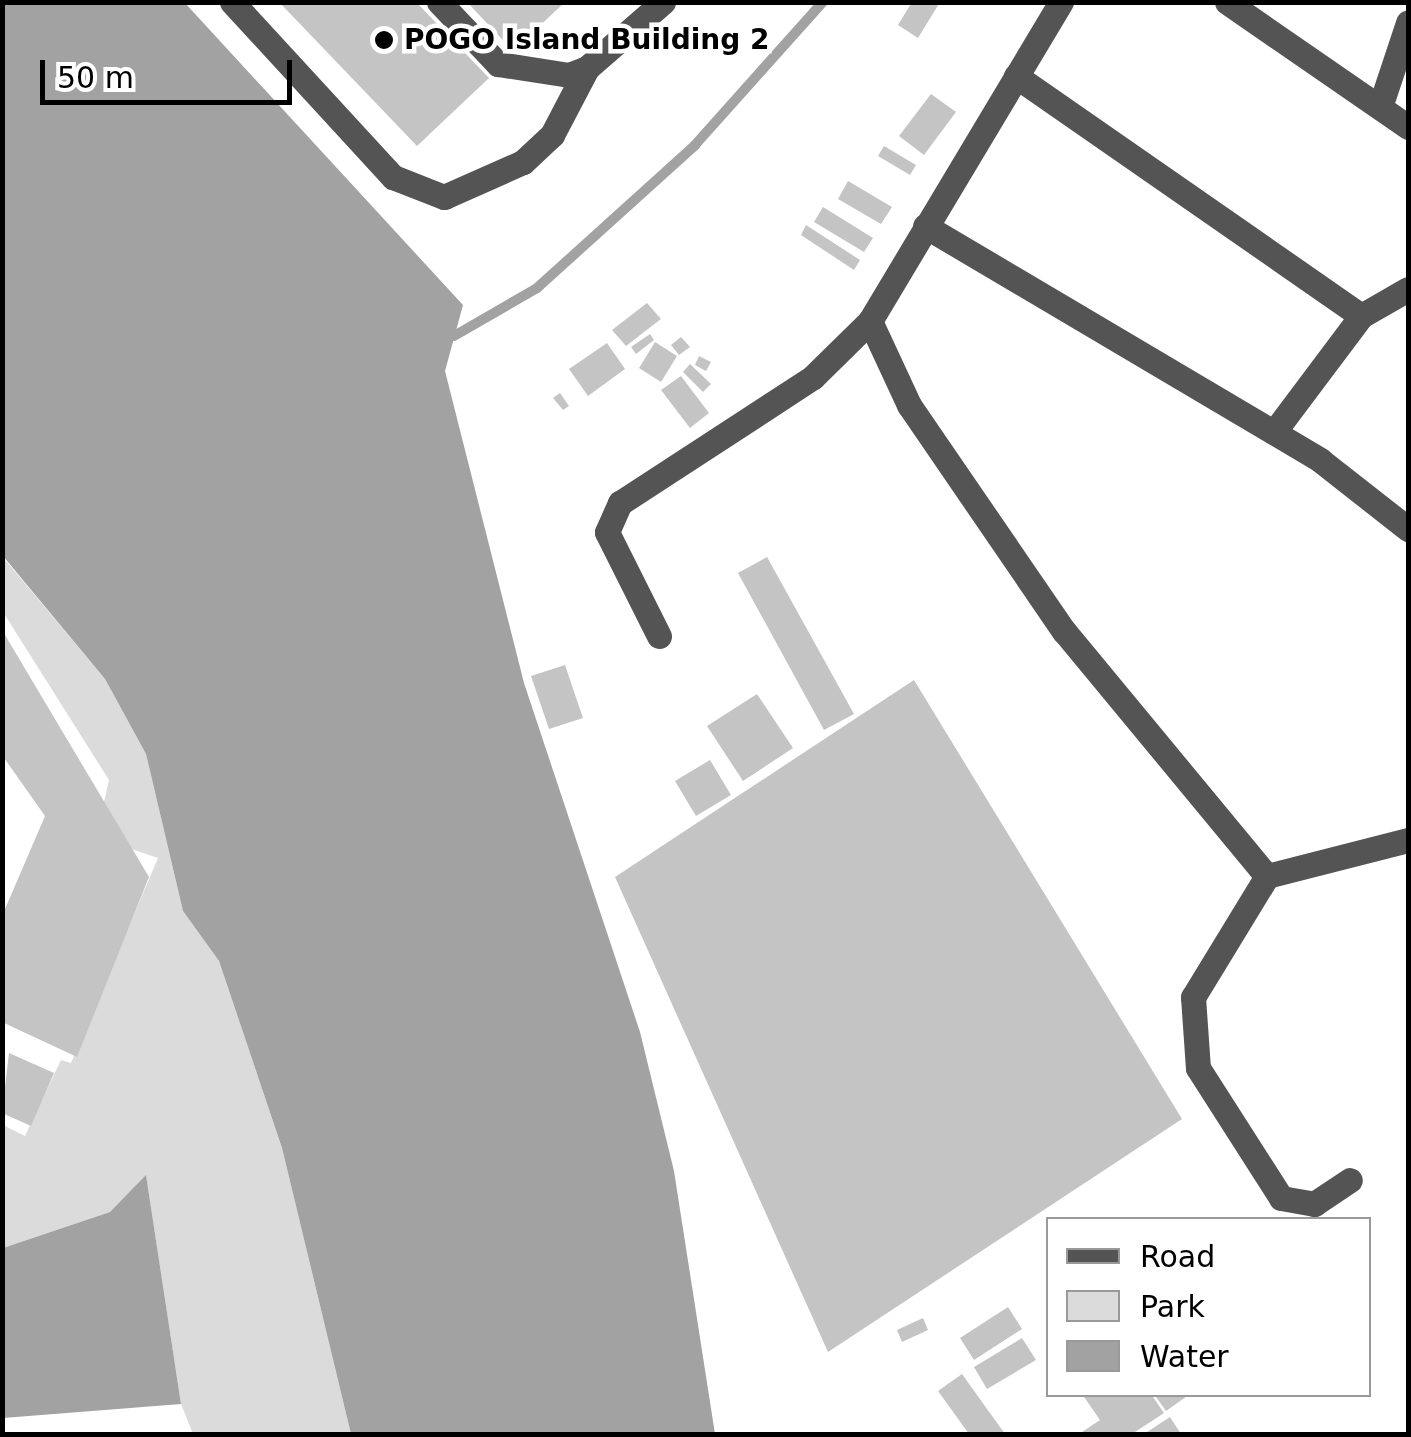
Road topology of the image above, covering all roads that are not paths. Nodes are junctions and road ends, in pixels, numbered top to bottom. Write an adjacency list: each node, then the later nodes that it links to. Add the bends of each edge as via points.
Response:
1 (232, 2): 7 (lane, via 393,177 444,197 523,162 552,135)
2 (439, 2): 7 (lane, via 498,64 544,75)
3 (662, 2): 7 (lane)
4 (1061, 2): 8 (lane)
5 (1227, 2): 9 (lane)
6 (1408, 24): 9 (lane)
7 (587, 68)
8 (1016, 76): 11 (lane); 13 (lane)
9 (1380, 107): 10 (lane)
10 (1408, 127)
11 (925, 226): 14 (lane); 15 (lane)
12 (1408, 290): 13 (lane)
13 (1361, 316): 15 (lane)
14 (870, 321): 17 (lane, via 813,377 620,503 607,532); 19 (lane, via 919,420 1064,631)
15 (1274, 432): 16 (lane)
16 (1408, 529)
17 (659, 636)
18 (1408, 840): 19 (lane)
19 (1267, 876): 20 (lane, via 1192,997 1198,1068 1281,1198 1314,1204)
20 (1350, 1180)

